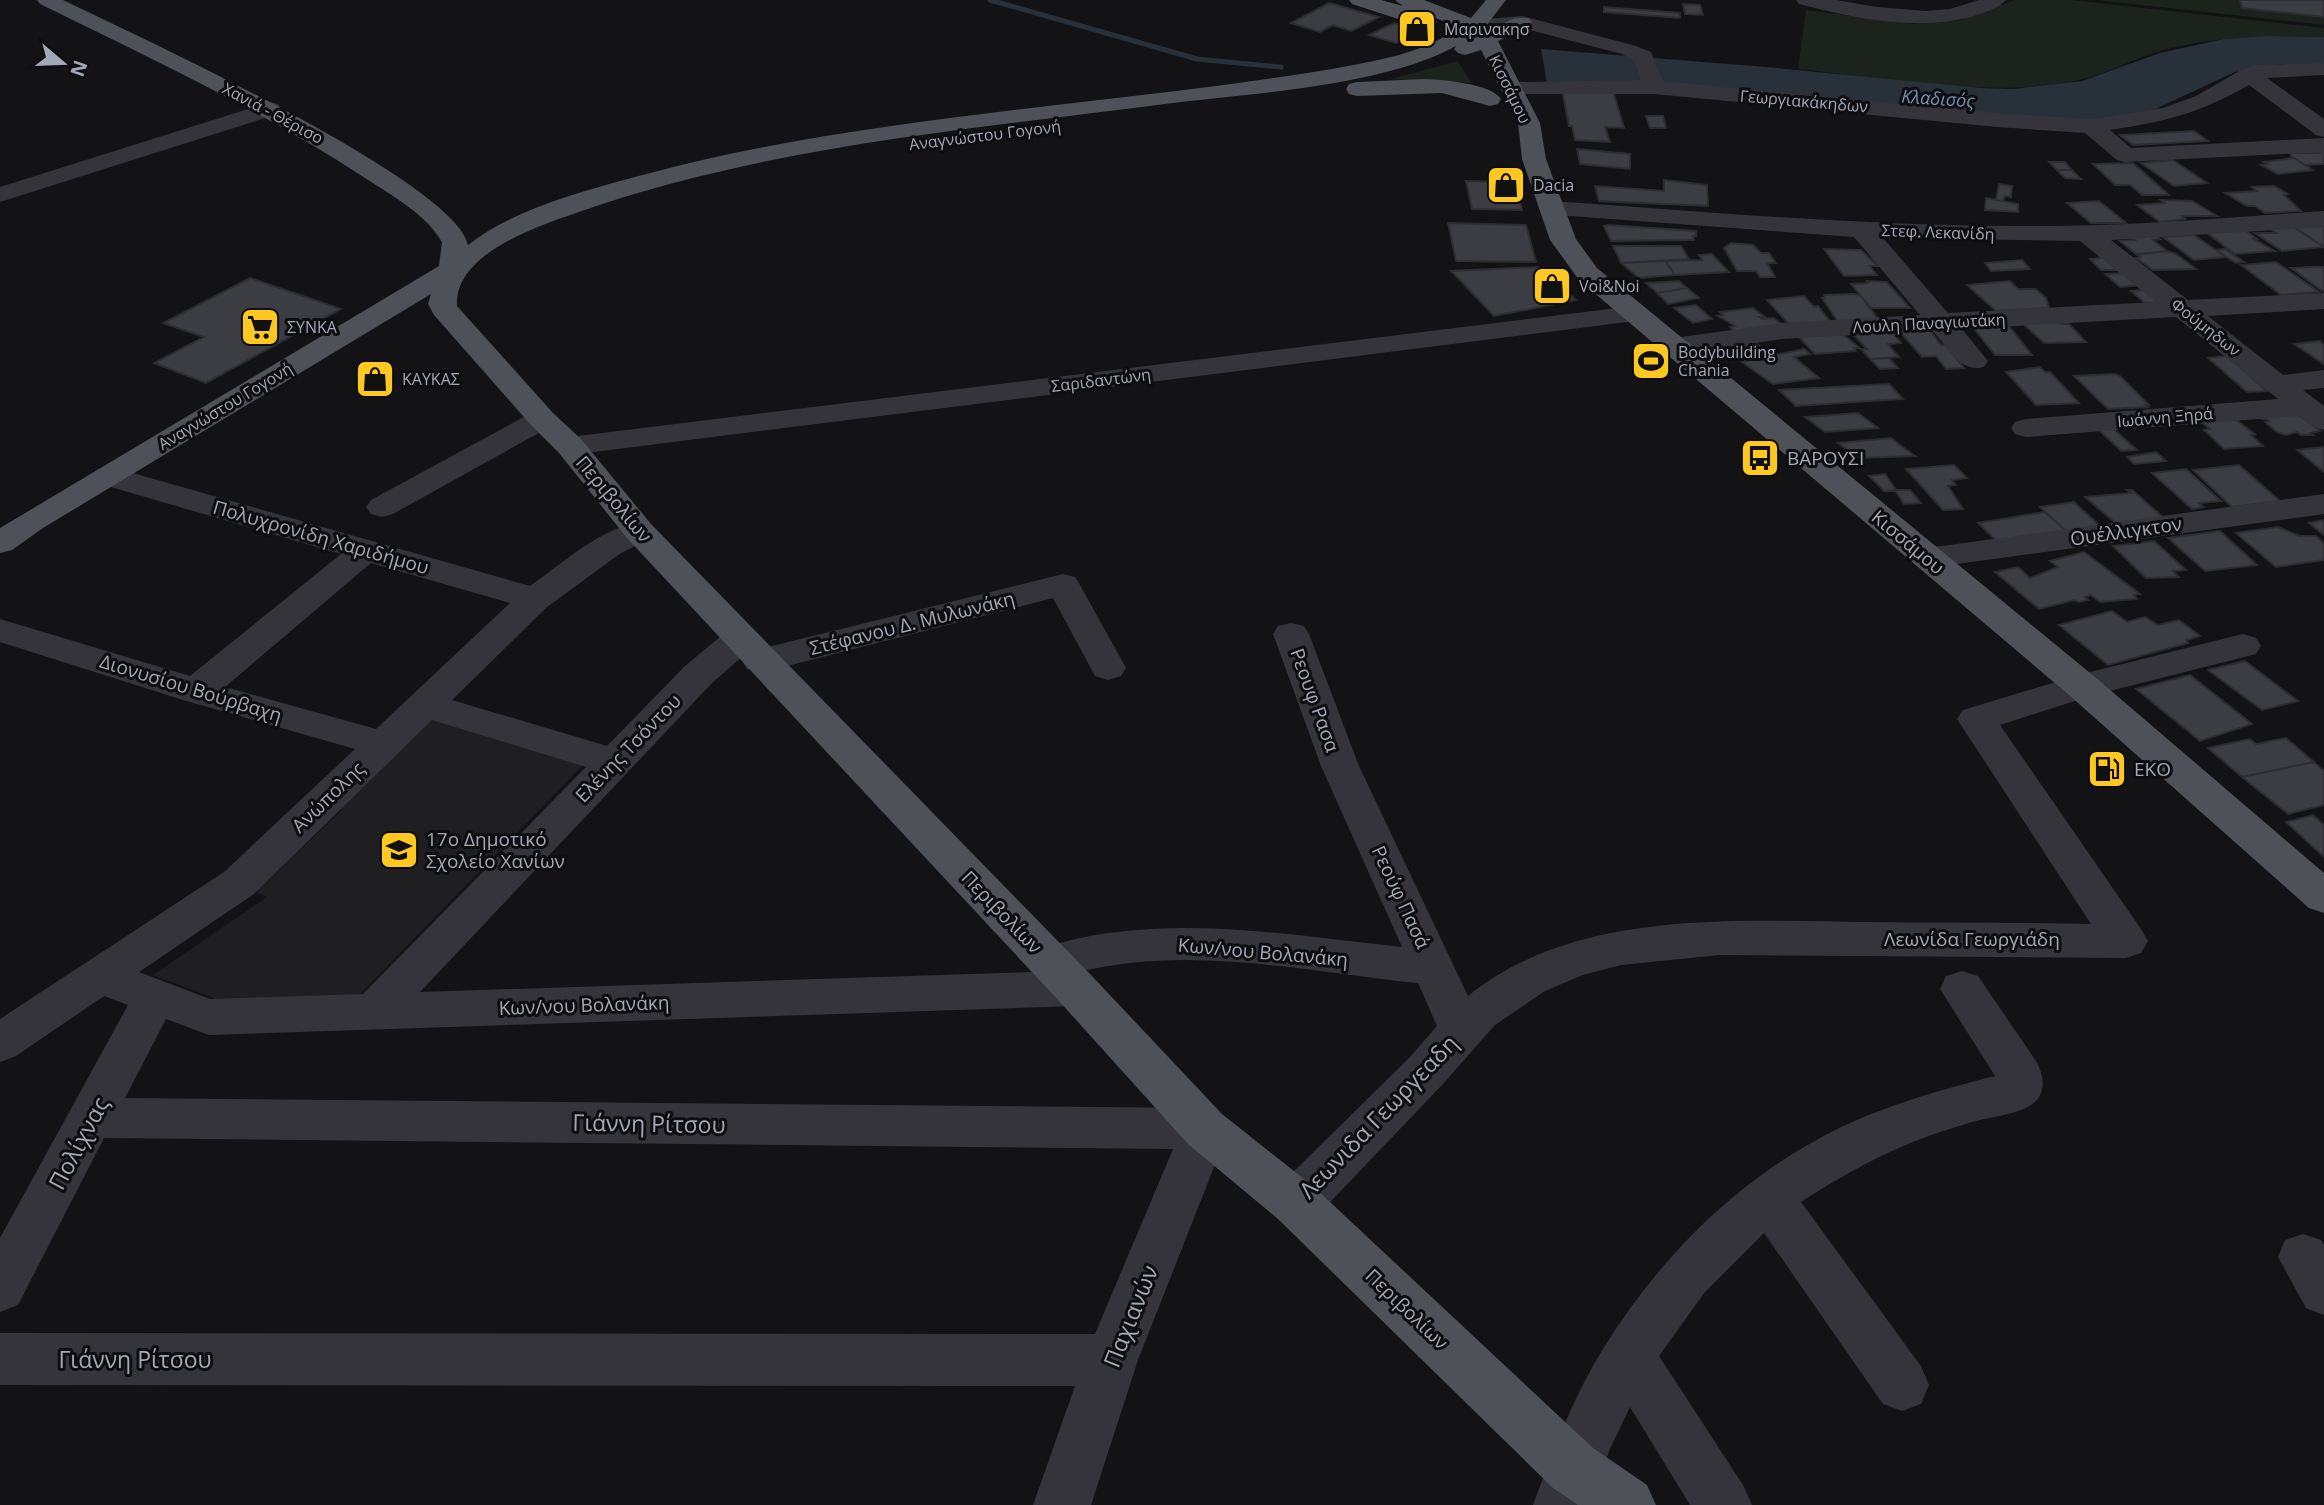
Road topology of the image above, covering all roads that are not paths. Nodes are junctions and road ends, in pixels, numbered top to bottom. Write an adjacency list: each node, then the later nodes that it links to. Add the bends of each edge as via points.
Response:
1 (47, 0): 13 (main road, Χανιά - Θέρισο)
2 (1359, 0): 8 (main road)
3 (1495, 0): 7 (main road, via 1465,7); 8 (main road, via 1489,13)
4 (1526, 0): 8 (main road)
5 (1805, 0): 6 (street, via 1928,17 1962,13)
6 (1996, 0)
7 (1411, 2): 8 (main road)
8 (1500, 44): 11 (street, Γεωργιακάκηδων); 11 (street, via 1619,47 1643,57); 12 (main road, Αναγνώστου Γογονή); 14 (main road, Κισσάμου); 16 (main road); 16 (main road, Κισσάμου); 28 (main road, Αναγνώστου Γογονή, via 1321,77 861,136 737,158 619,189 531,220 489,241)
9 (2324, 69): 10 (street, Γεωργιακάκηδων)
10 (2249, 75): 15 (street); 17 (street, Γεωργιακάκηδων, via 2204,101 2166,114)
11 (1654, 85): 17 (street, Γεωργιακάκηδων)
12 (1323, 92): 14 (main road, via 1418,86 1468,91); 28 (main road, Αναγνώστου Γογονή, via 866,150 754,170 635,202)
13 (270, 109): 23 (street); 28 (main road, Χανιά - Θέρισο, via 416,202 452,236 456,247)
14 (1498, 113): 22 (main road, Κισσάμου)
15 (2314, 115): 18 (street)
16 (1528, 123): 22 (main road, Κισσάμου)
17 (2091, 126): 20 (street)
18 (2324, 130)
19 (2324, 145): 20 (street)
20 (2125, 155): 21 (street)
21 (2084, 156)
22 (1534, 159): 24 (main road, Κισσάμου)
23 (0, 195)
24 (1552, 209): 26 (street, Στεφ. Λεκανίδη); 31 (main road, Κισσάμου, via 1570,253)
25 (2324, 219): 27 (street, Στεφ. Λεκανίδη)
26 (1860, 229): 27 (street, Στεφ. Λεκανίδη); 32 (street)
27 (2087, 234): 30 (street, Φούμηδων)
28 (452, 270): 39 (main road, Περιβολίων, via 444,309); 40 (main road, Αναγνώστου Γογονή)
29 (2324, 301): 30 (street, Λουλη Παναγιωτάκη)
30 (2184, 310): 32 (street, Λουλη Παναγιωτάκη); 36 (street, Φούμηδων)
31 (1633, 314): 33 (main road, Κισσάμου); 39 (street, Σαριδαντώνη)
32 (1941, 323): 33 (street, Λουλη Παναγιωτάκη, via 1782,331); 34 (street)
33 (1674, 347): 46 (main road, Κισσάμου)
34 (1974, 360)
35 (2324, 379): 36 (street)
36 (2278, 384): 37 (street, Φούμηδων)
37 (2314, 413): 38 (street, Ιωάννη Ξηρά)
38 (2026, 428)
39 (556, 432): 42 (street); 43 (main road, Περιβολίων)
40 (108, 476): 44 (main road, Αναγνώστου Γογονή); 45 (street, Πολυχρονίδη Χαριδήμου)
41 (2324, 504): 46 (street, Ουέλλιγκτον)
42 (382, 507)
43 (639, 531): 47 (street, Ανώπολης, via 609,546); 51 (main road, Περιβολίων)
44 (0, 543)
45 (366, 550): 47 (street, Πολυχρονίδη Χαριδήμου); 54 (street)
46 (1927, 558): 53 (main road, Κισσάμου)
47 (535, 599): 55 (street, Ανώπολης)
48 (0, 630): 54 (street, Διονυσίου Βούρβαχη)
49 (1291, 634): 58 (street, Ρεουφ Ρασα)
50 (2243, 646): 53 (street)
51 (750, 650): 52 (street, Στέφανου Δ. Μυλωνάκη, via 1063,585); 57 (street, Ελένης Τσόντου, via 698,675); 61 (main road, Περιβολίων)
52 (1108, 668)
53 (2082, 686): 59 (main road, Κισσάμου); 66 (street, Λεωνίδα Γεωργιάδη, via 1976,719 2126,941 1707,938 1618,949 1533,978 1488,1004)
54 (196, 691): 56 (street, Διονυσίου Βούρβαχη)
55 (425, 705): 56 (street, Ανώπολης); 57 (street)
56 (383, 744): 62 (street, Ανώπολης, via 239,883)
57 (615, 762): 65 (street, Ελένης Τσόντου)
58 (1340, 766): 60 (street, Ρεούφ Πασά)
59 (2319, 887)
60 (1435, 968): 61 (street, Κων/νου Βολανάκη, via 1207,944 1146,945 1084,951); 66 (street, Ρεούφ Πασά)
61 (1063, 975): 65 (street, Κων/νου Βολανάκη); 69 (main road, Περιβολίων)
62 (100, 976): 64 (street, Κων/νου Βολανάκη); 67 (street, Ανώπολης)
63 (1962, 989): 70 (street, via 2021,1074 2020,1086 1898,1125 1835,1154)
64 (155, 997): 65 (street, Κων/νου Βολανάκη, via 209,1017); 68 (street, Πολίχνας)
65 (373, 1012)
66 (1461, 1029): 71 (street, Λεωνιδα Γεωργεαδη, via 1429,1068)
67 (0, 1042)
68 (92, 1118): 69 (street, Γιάννη Ρίτσου); 72 (street, Πολίχνας)
69 (1205, 1129): 71 (main road, Περιβολίων); 75 (street, Παχιανών)
70 (1768, 1197): 73 (street, via 1704,1254); 76 (street)
71 (1296, 1203): 77 (main road, Περιβολίων)
72 (0, 1288)
73 (1629, 1357): 77 (street); 80 (street)
74 (0, 1359): 75 (street, Γιάννη Ρίτσου)
75 (1111, 1360): 78 (street, Παχιανών)
76 (1902, 1385)
77 (1568, 1487): 79 (main road, Περιβολίων)
78 (1062, 1505)
79 (1627, 1505)
80 (1723, 1505)

